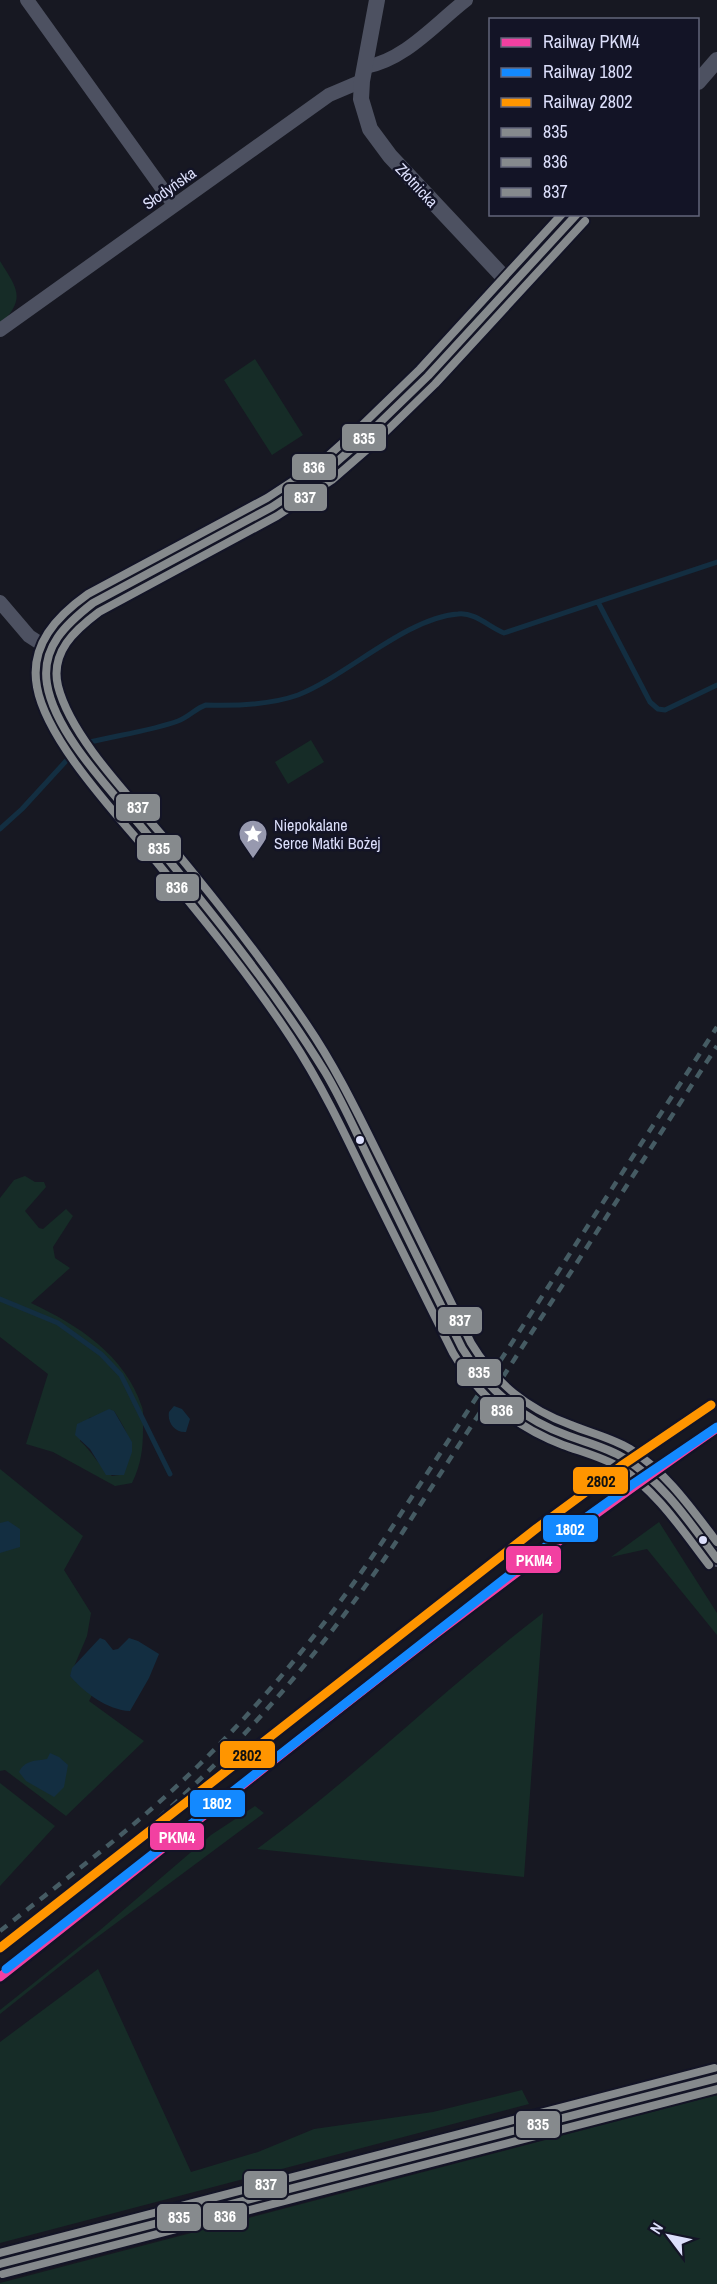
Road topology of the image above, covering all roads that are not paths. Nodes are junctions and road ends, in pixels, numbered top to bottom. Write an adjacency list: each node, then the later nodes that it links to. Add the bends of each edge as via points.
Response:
1 (27, 0): 7 (street)
2 (377, 0): 5 (street, Złotnicka)
3 (466, 0): 5 (street, via 395,57)
4 (717, 60): 6 (street)
5 (363, 74): 7 (street, Słodyńska); 9 (street, Złotnicka, via 361,99 365,117 378,141)
6 (699, 80)
7 (174, 205): 10 (street, Słodyńska)
8 (575, 216): 9 (street)
9 (512, 286): 12 (street, via 428,376 325,472 272,507 93,603 59,631)
10 (0, 330)
11 (0, 602): 12 (street, via 29,636)
12 (49, 649): 13 (street, via 48,690 67,733 242,951 306,1041 327,1075 480,1377 529,1419 613,1452 637,1467 670,1498)
13 (717, 1559)
14 (717, 2078): 15 (street)
15 (0, 2265)

